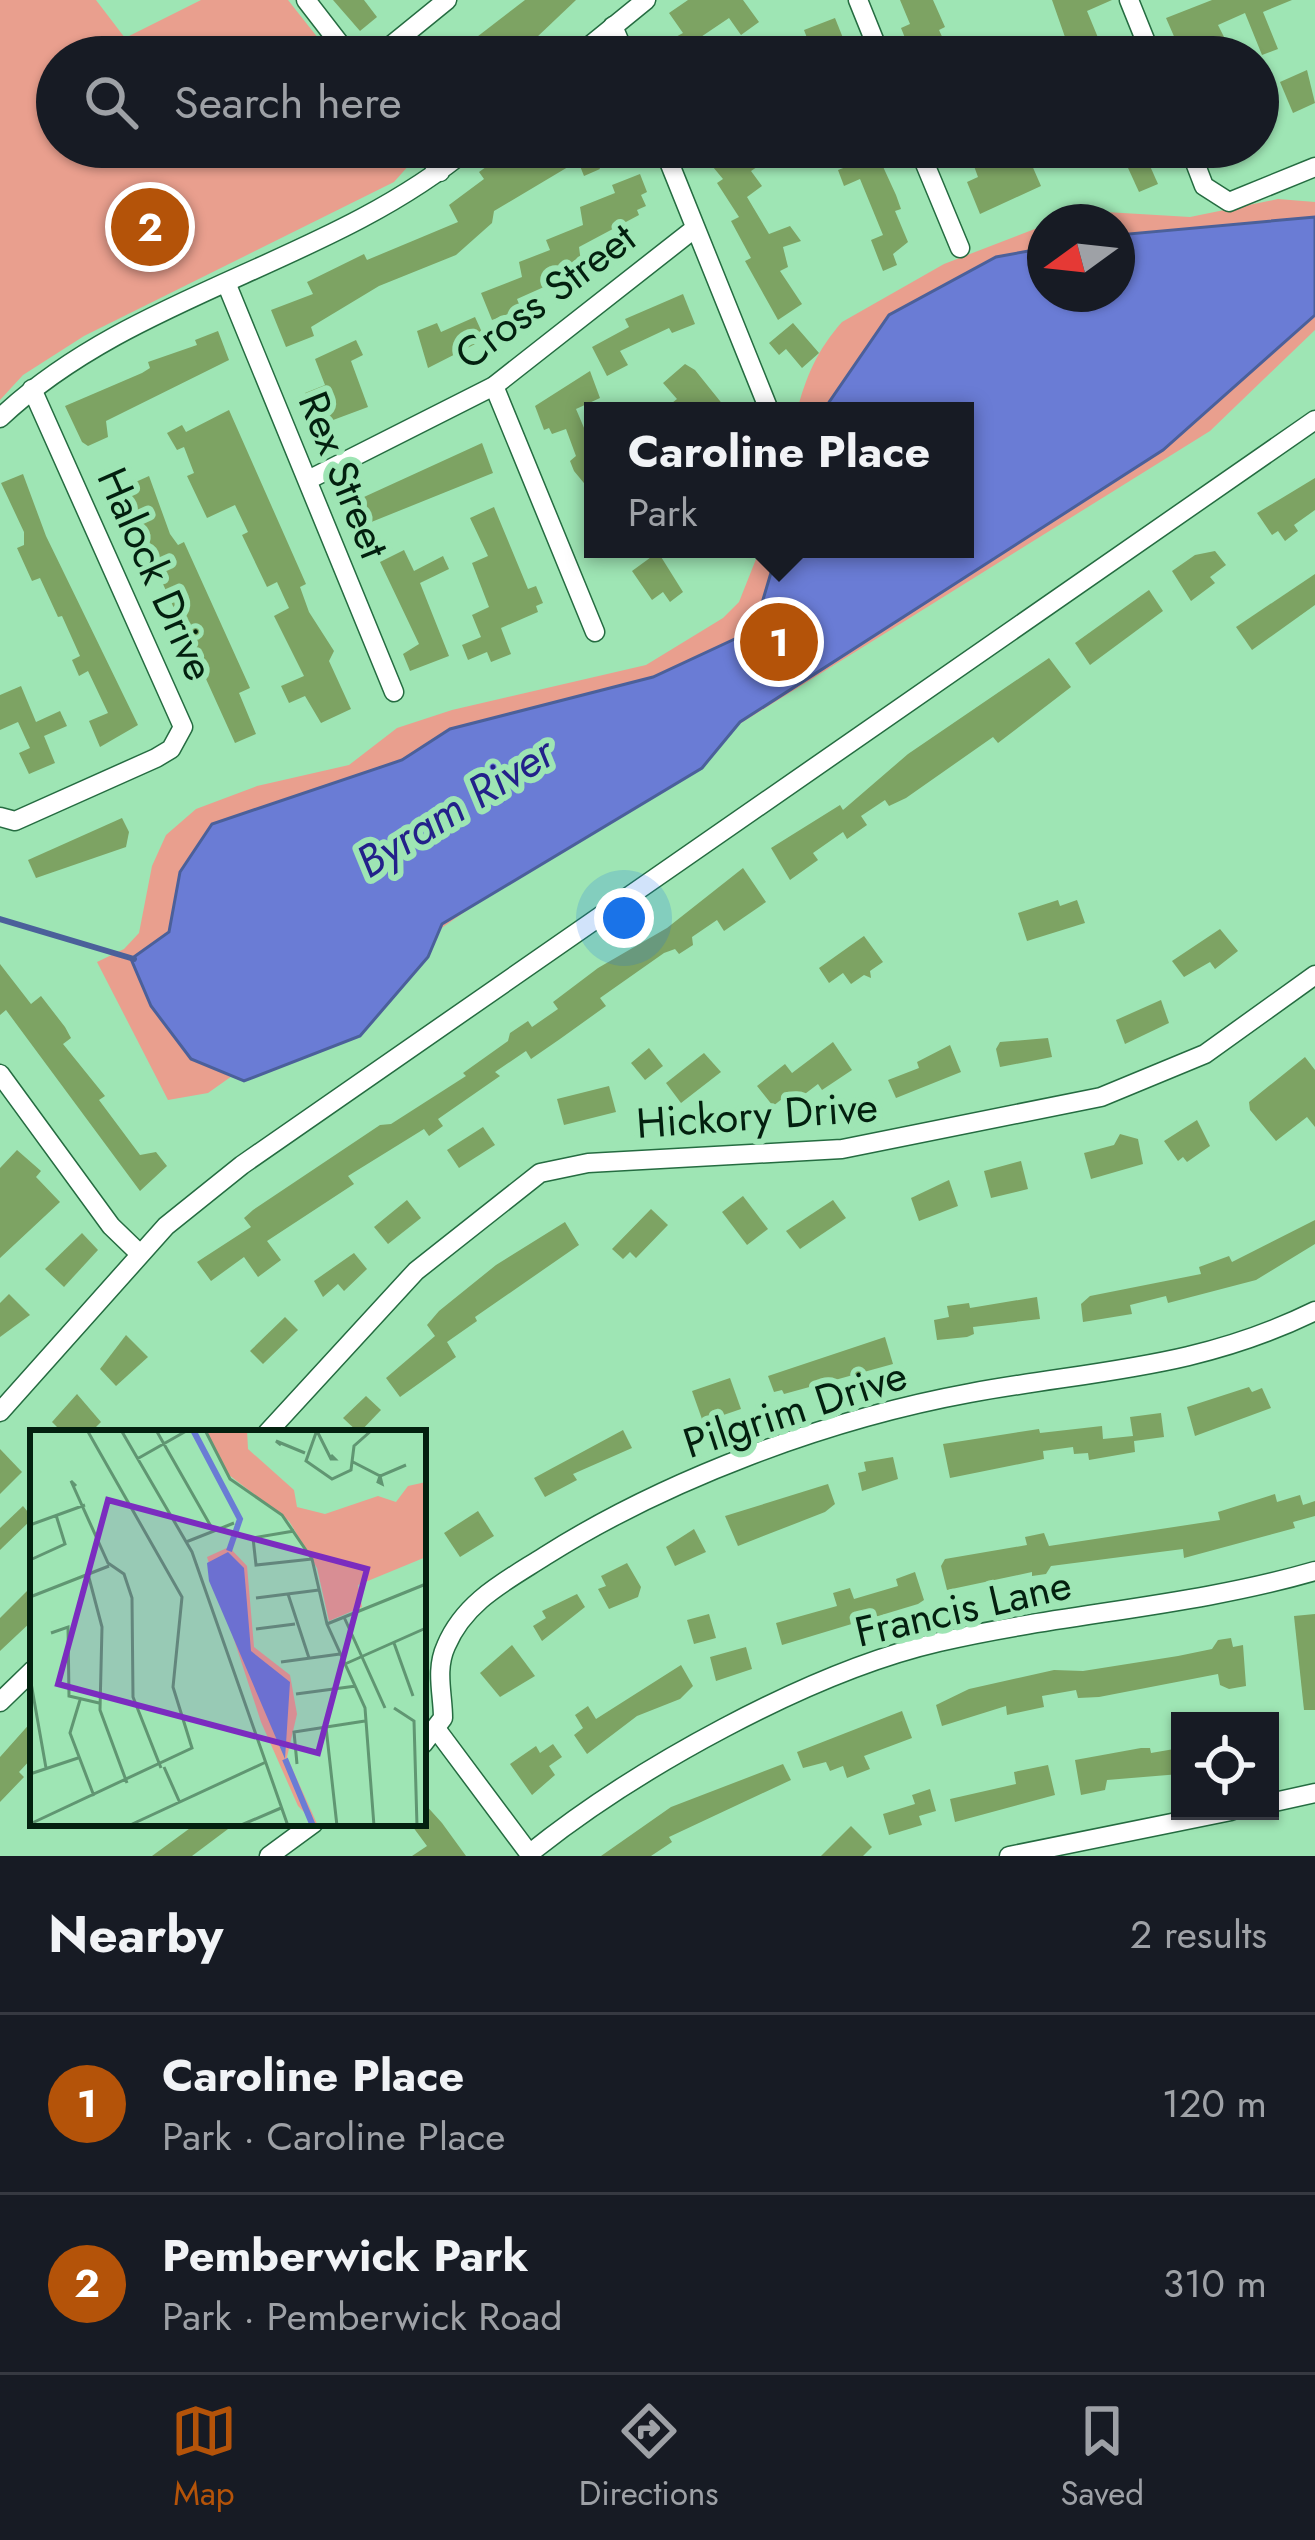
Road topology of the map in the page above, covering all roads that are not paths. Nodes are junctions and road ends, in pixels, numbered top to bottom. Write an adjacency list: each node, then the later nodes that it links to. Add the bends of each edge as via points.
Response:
1 (306, 0): 7 (street)
2 (447, 0): 8 (street)
3 (646, 0): 6 (street)
4 (858, 0): 11 (street)
5 (1129, 0): 12 (street)
6 (614, 26): 9 (street); 10 (street)
7 (334, 36)
8 (403, 36)
9 (602, 36)
10 (618, 36)
11 (873, 36)
12 (1144, 36)
13 (1315, 167): 18 (street, via 1228,202 1204,185)
14 (437, 168): 19 (street)
15 (445, 168): 19 (street)
16 (671, 168): 20 (street)
17 (927, 168): 21 (street)
18 (1197, 168)
19 (440, 172): 22 (street)
20 (694, 230): 23 (street, Cross Street); 25 (street)
21 (960, 248)
22 (227, 285): 24 (street); 28 (street, Rex Street)
23 (494, 386): 28 (street, Cross Street); 29 (street)
24 (32, 388): 26 (street); 31 (street, Halock Drive, via 183,727 156,758 15,821)
25 (767, 402)
26 (0, 418)
27 (1315, 420): 36 (street, via 242,1165)
28 (308, 480): 30 (street, Rex Street)
29 (595, 632)
30 (394, 692)
31 (0, 817)
32 (1315, 975): 39 (street, Hickory Drive, via 1205,1054 1102,1097 842,1149 588,1163 540,1173 416,1271)
33 (0, 1074): 34 (street)
34 (16, 1098): 35 (street); 36 (street)
35 (0, 1114)
36 (140, 1254): 38 (street)
37 (1315, 1311): 43 (street, Pilgrim Drive, via 1191,1360 974,1392 867,1418 609,1516 466,1611 443,1651 443,1718)
38 (0, 1412)
39 (271, 1430)
40 (1315, 1571): 48 (street, Francis Lane, via 1201,1601 982,1633 857,1665 626,1784)
41 (30, 1673): 42 (street)
42 (0, 1702)
43 (430, 1737): 48 (street)
44 (1315, 1793): 45 (street)
45 (1279, 1801)
46 (1187, 1820): 50 (street)
47 (310, 1826): 49 (street)
48 (530, 1855)
49 (269, 1856)
50 (1009, 1856)

